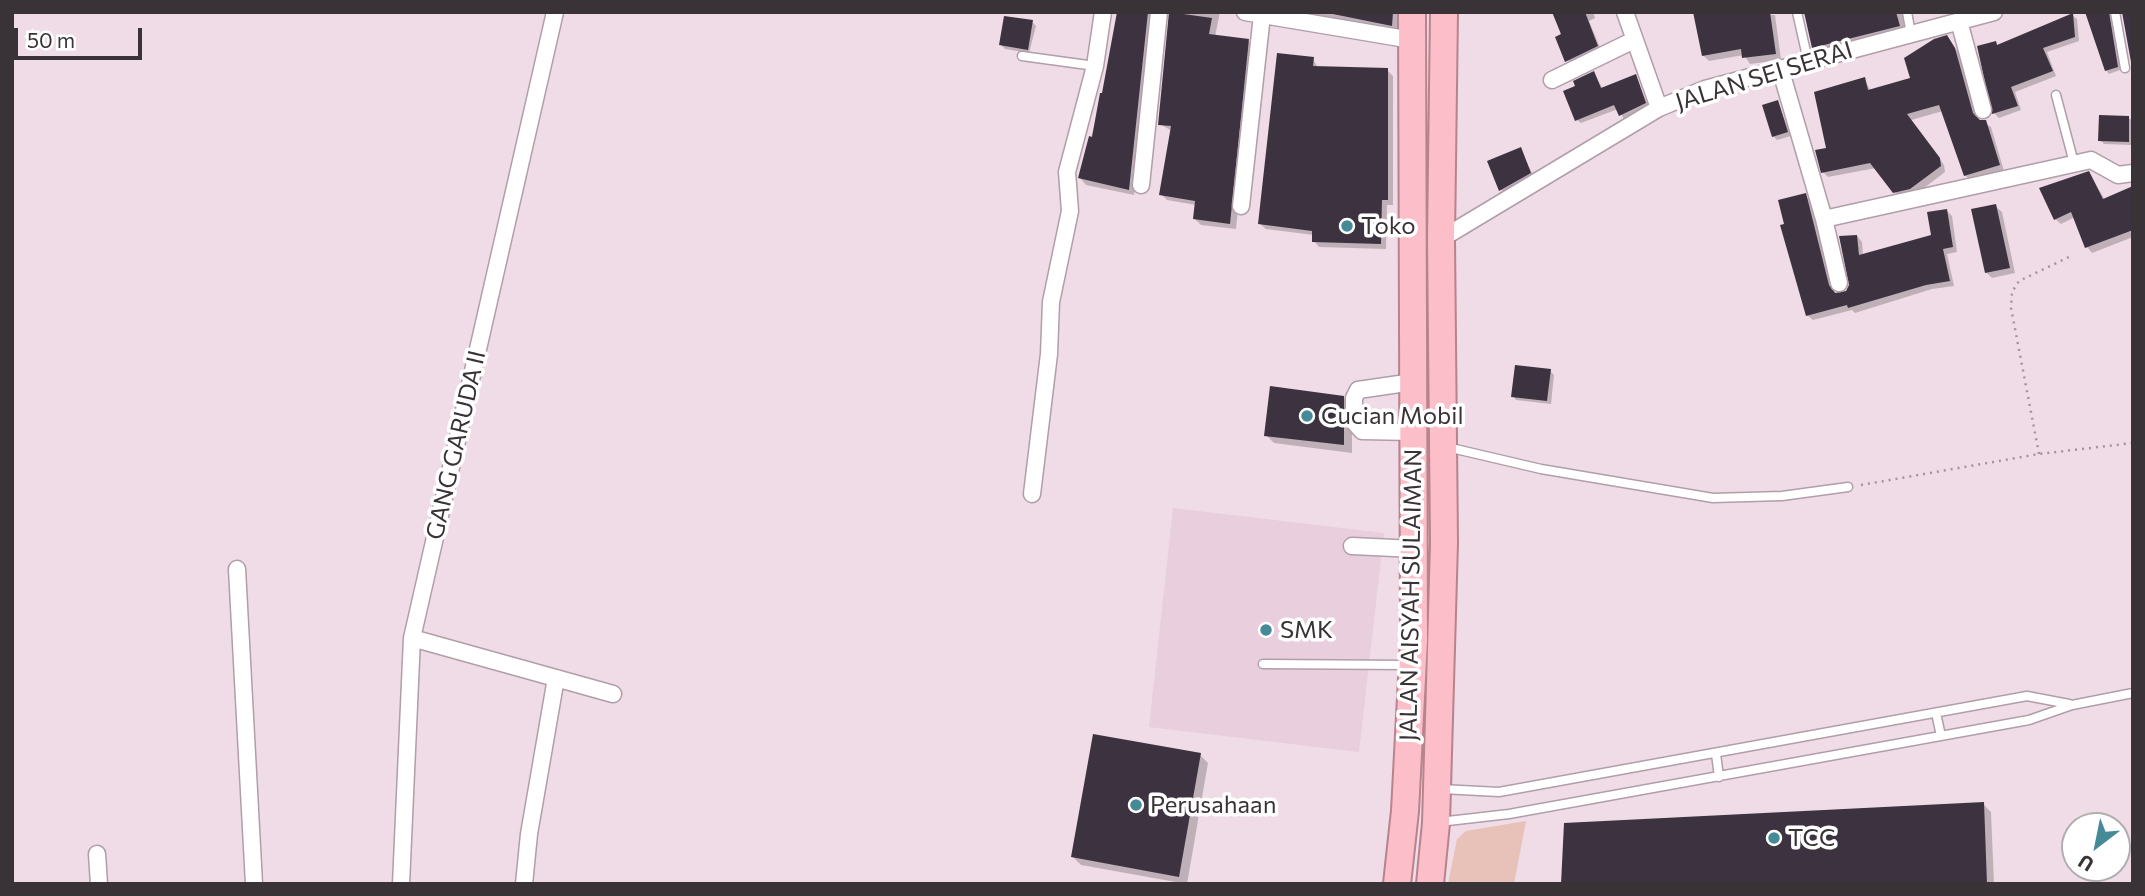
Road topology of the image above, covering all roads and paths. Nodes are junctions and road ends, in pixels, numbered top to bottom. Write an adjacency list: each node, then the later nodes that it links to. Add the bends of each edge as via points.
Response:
1 (555, 12): 44 (street, GANG GARUDA II)
2 (1103, 12): 19 (street)
3 (1159, 12): 28 (street)
4 (1245, 12): 12 (street)
5 (1412, 12): 15 (highway, JALAN AISYAH SULAIMAN)
6 (1444, 12): 31 (highway, JALAN AISYAH SULAIMAN)
7 (1625, 12): 16 (street)
8 (1797, 12): 18 (lane)
9 (1907, 12): 14 (lane)
10 (1994, 12): 13 (street, JALAN SEI SERAI)
11 (2115, 12): 21 (lane)
12 (1262, 15): 15 (street); 29 (street)
13 (1959, 21): 14 (street, JALAN SEI SERAI); 25 (street)
14 (1911, 34): 18 (street, JALAN SEI SERAI)
15 (1412, 40): 34 (highway, JALAN AISYAH SULAIMAN)
16 (1634, 40): 22 (street); 24 (street)
17 (1022, 57): 19 (lane)
18 (1808, 61): 20 (street, JALAN SEI SERAI)
19 (1095, 66): 40 (street, via 1067,172 1070,211 1051,302)
20 (1780, 68): 24 (street, JALAN SEI SERAI, via 1705,89); 30 (street)
21 (2125, 68)
22 (1552, 80)
23 (2056, 95): 26 (lane)
24 (1659, 108): 31 (street, JALAN SEI SERAI)
25 (1983, 110)
26 (2074, 163): 27 (street, via 2095,160 2118,175); 30 (street)
27 (2133, 173)
28 (1141, 185)
29 (1241, 206)
30 (1824, 219): 33 (street)
31 (1441, 239): 37 (highway, JALAN AISYAH SULAIMAN)
32 (2069, 257): 38 (path, via 2019,281 2012,292 2011,309)
33 (1839, 282)
34 (1413, 382): 35 (highway, JALAN AISYAH SULAIMAN); 35 (street, via 1358,390 1354,398 1354,422 1362,430)
35 (1413, 432): 42 (highway, JALAN AISYAH SULAIMAN)
36 (2133, 443): 38 (path)
37 (1441, 446): 39 (lane, via 1541,469 1713,498 1782,496); 45 (highway, JALAN AISYAH SULAIMAN)
38 (2039, 454): 39 (path)
39 (1848, 487)
40 (1032, 494)
41 (1352, 546): 42 (street)
42 (1415, 549): 46 (highway, JALAN AISYAH SULAIMAN)
43 (237, 569): 60 (street)
44 (412, 638): 48 (street); 61 (street, GANG GARUDA II)
45 (1441, 639): 46 (highway); 56 (highway, JALAN AISYAH SULAIMAN)
46 (1414, 653): 47 (lane); 63 (highway, JALAN AISYAH SULAIMAN)
47 (1263, 664)
48 (556, 678): 50 (street); 62 (street)
49 (2133, 693): 51 (lane)
50 (613, 694)
51 (2072, 705): 52 (lane, via 2027,696); 53 (lane, via 2029,720)
52 (1936, 713): 53 (lane); 54 (lane)
53 (1941, 736): 55 (lane)
54 (1716, 754): 55 (lane); 56 (lane, via 1499,792)
55 (1719, 777): 57 (lane)
56 (1437, 788): 57 (highway, JALAN AISYAH SULAIMAN)
57 (1436, 823): 64 (highway, JALAN AISYAH SULAIMAN)
58 (97, 854): 59 (street)
59 (100, 884)
60 (254, 884)
61 (401, 884)
62 (524, 884)
63 (1397, 884)
64 (1430, 884)

